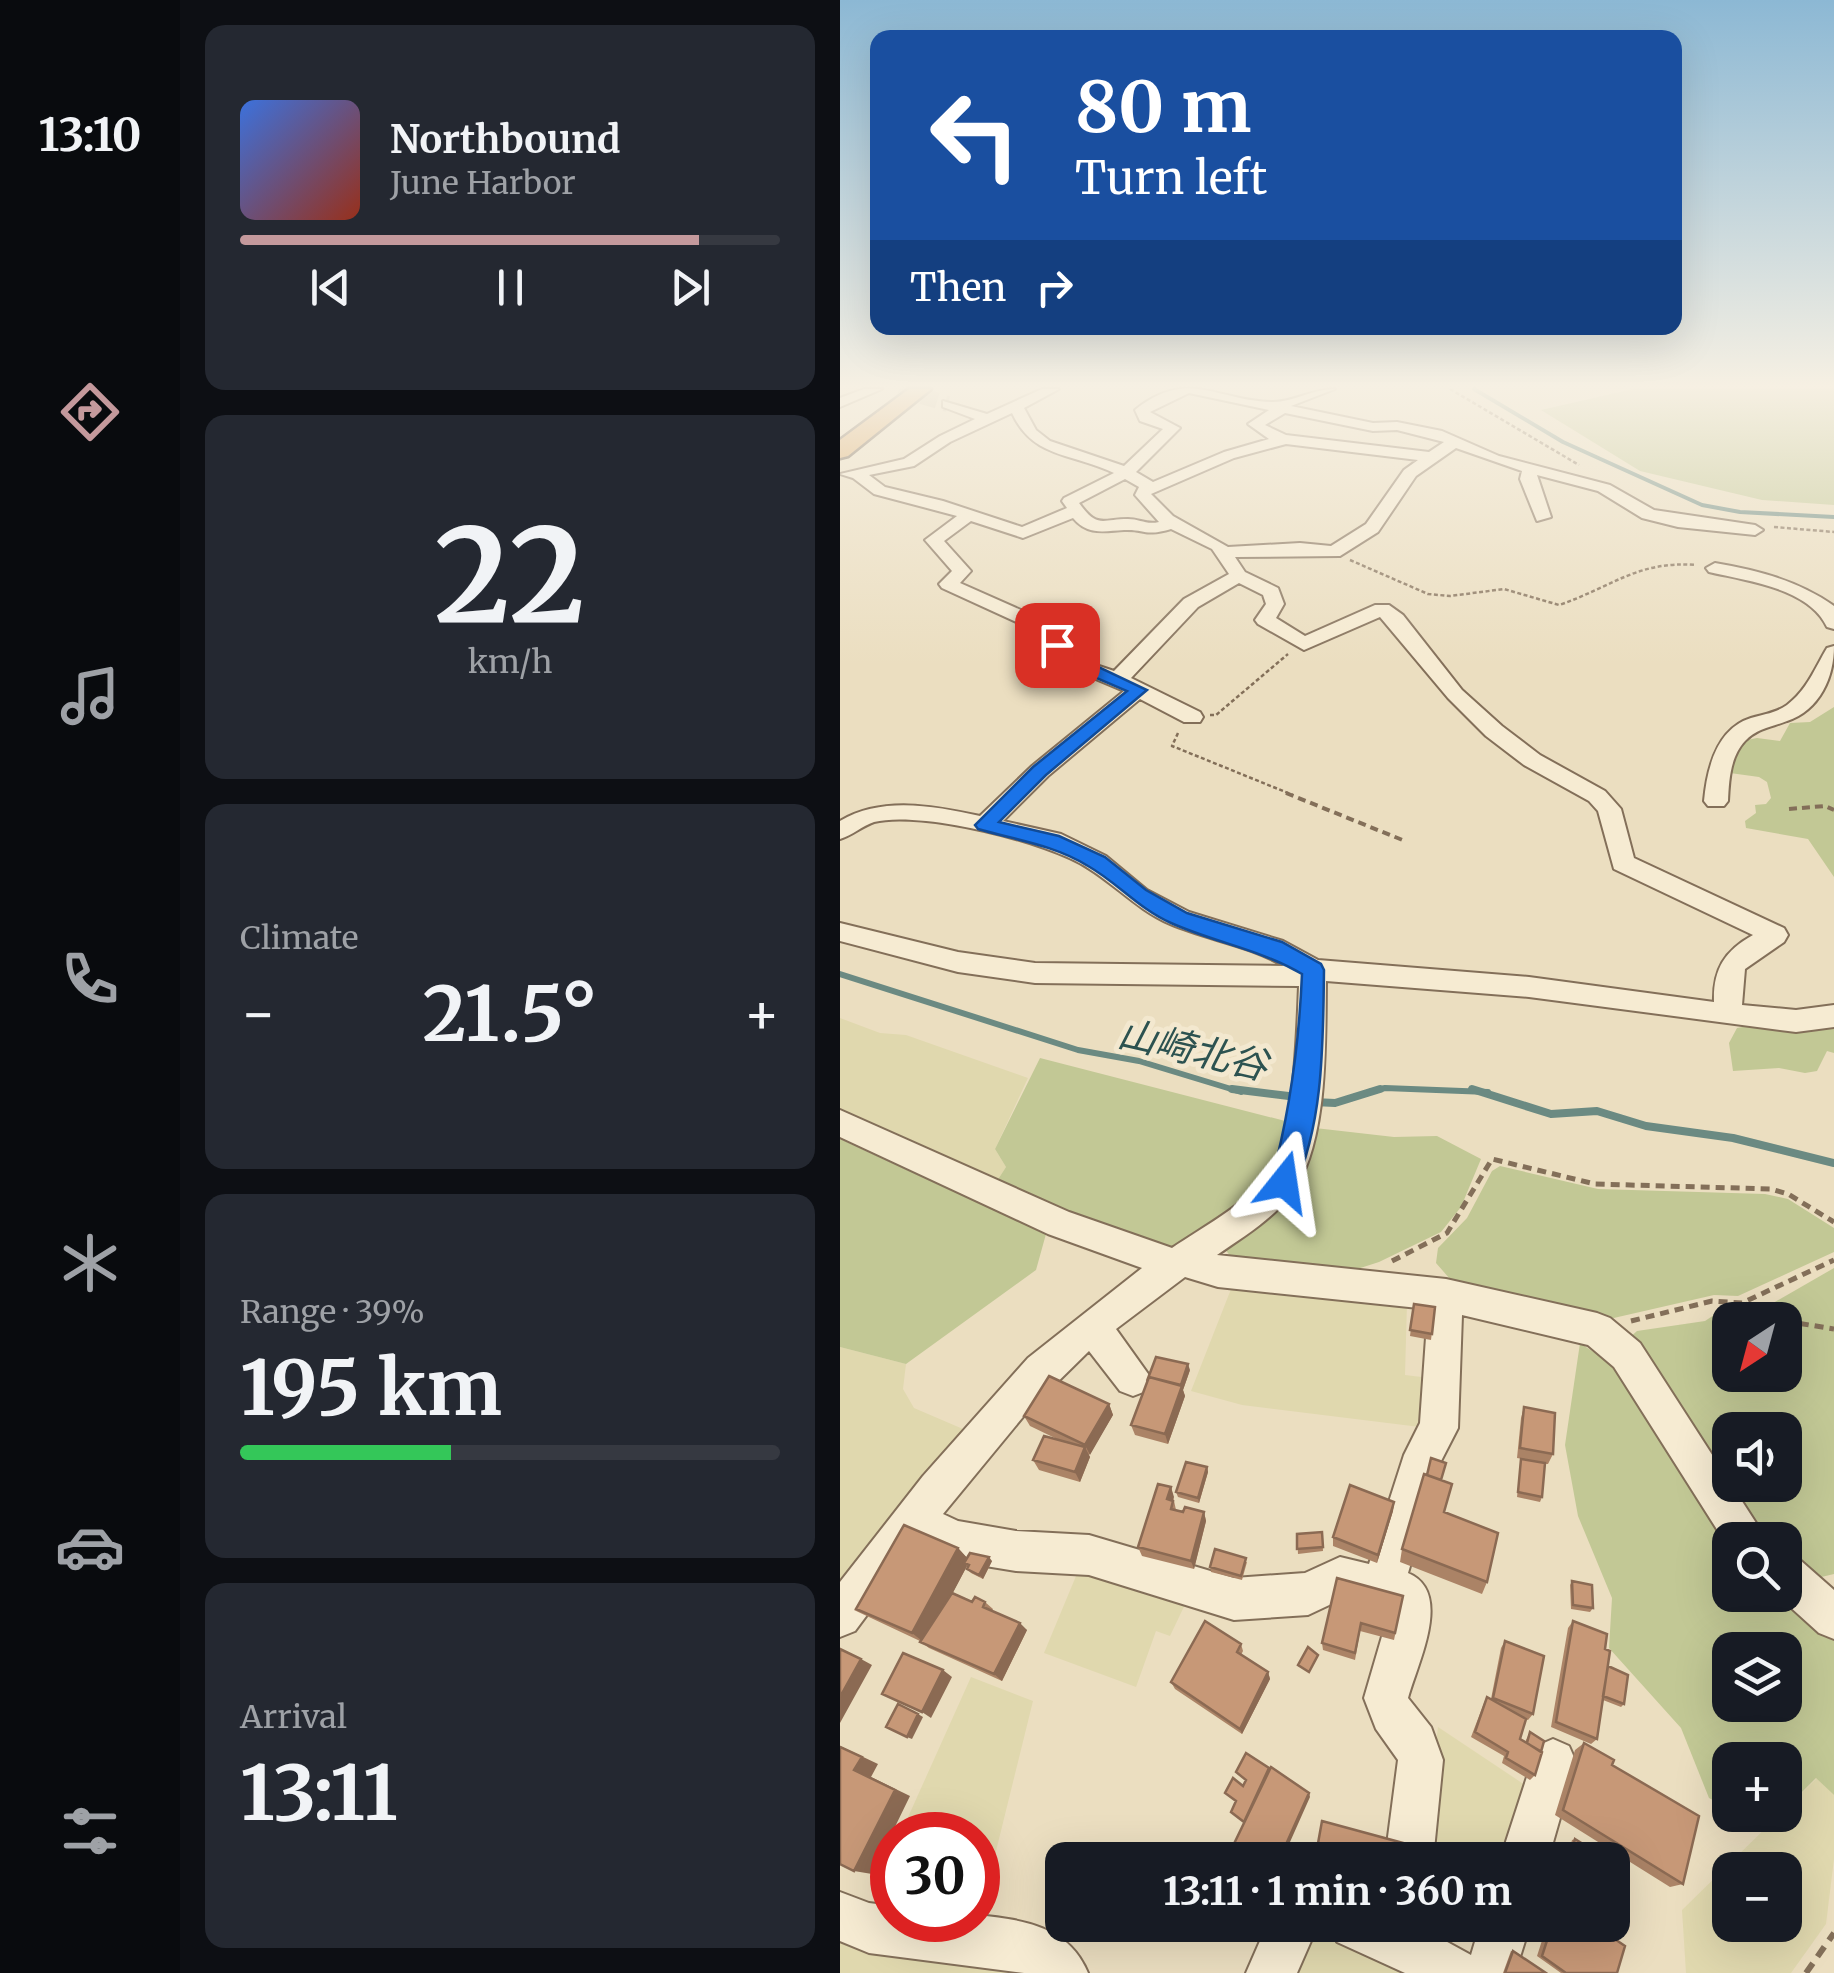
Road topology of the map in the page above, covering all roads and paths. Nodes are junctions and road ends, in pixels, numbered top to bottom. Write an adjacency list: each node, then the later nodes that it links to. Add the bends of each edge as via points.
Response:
1 (861, 481): 12 (street)
2 (1110, 481): 11 (street, via 1070,501)
3 (1140, 481): 10 (street)
4 (1169, 481): 10 (street)
5 (1404, 481): 18 (street, via 1372,528)
6 (1529, 481): 13 (street)
7 (1578, 481): 9 (street)
8 (1596, 481): 9 (path)
9 (1604, 488): 15 (street, via 1648,514)
10 (1148, 490): 14 (street, via 1144,502)
11 (1075, 511): 12 (street, via 1023,533); 14 (street, via 1103,529)
12 (969, 515): 24 (street, via 934,540 962,572 948,584 1042,626 1086,668)
13 (1543, 517)
14 (1172, 523): 17 (street)
15 (1755, 530): 16 (path); 19 (street)
16 (1834, 532)
17 (1223, 552): 18 (street); 20 (street)
18 (1334, 552): 19 (path, via 1428,594 1504,589 1559,605 1655,562)
19 (1716, 568): 21 (street, via 1818,602)
20 (1239, 576): 22 (street, via 1271,592 1275,604 1265,620); 24 (street, via 1192,603)
21 (1834, 623)
22 (1304, 644): 26 (path, via 1216,714); 35 (street, via 1382,608 1494,731 1610,809 1623,863 1775,934 1738,955 1728,972)
23 (1834, 652): 27 (street, via 1789,714 1733,739 1718,772)
24 (1118, 679): 25 (street)
25 (1138, 690): 26 (street); 30 (street)
26 (1192, 717): 32 (path, via 1172,746)
27 (1716, 801)
28 (1790, 810): 29 (path)
29 (1834, 810)
30 (985, 825): 31 (street, via 894,812 865,816); 34 (street, via 1052,840 1098,862 1138,896 1180,918 1274,948)
31 (840, 831)
32 (1404, 840)
33 (840, 932): 34 (street, via 1000,969 1209,976 1300,976)
34 (1313, 970): 35 (street, via 1529,987); 40 (street, via 1311,1049 1284,1182)
35 (1729, 1014): 36 (street, via 1796,1021)
36 (1834, 1016)
37 (840, 1123): 40 (street, via 1060,1224)
38 (1834, 1222): 41 (path, via 1772,1190 1595,1184 1492,1159 1464,1212 1438,1240)
39 (1834, 1260): 43 (path)
40 (1178, 1263): 41 (street); 45 (street)
41 (1342, 1284): 42 (street)
42 (1446, 1295): 47 (street, via 1598,1330); 51 (street, via 1440,1428 1422,1455)
43 (1742, 1302): 47 (path, via 1712,1301 1630,1321)
44 (1802, 1323): 46 (path)
45 (1093, 1327): 48 (street); 49 (street, via 1042,1370)
46 (1834, 1329)
47 (1609, 1340): 50 (street, via 1627,1355)
48 (1133, 1378)
49 (913, 1521): 51 (street, via 955,1541 1090,1555 1234,1598 1308,1594 1340,1578); 53 (street)
50 (1735, 1522)
51 (1384, 1586): 56 (street, via 1410,1599 1386,1698 1388,1712 1418,1747 1421,1764)
52 (1802, 1590): 54 (street)
53 (840, 1616)
54 (1834, 1618)
55 (1553, 1762): 57 (street)
56 (1411, 1842)
57 (1529, 1842)
58 (840, 1916): 63 (street, via 869,1928 1030,1946)
59 (1834, 1932): 67 (path)
60 (1285, 1942): 64 (street)
61 (1413, 1942): 65 (street)
62 (1499, 1942): 66 (street)
63 (1064, 1973)
64 (1271, 1973)
65 (1453, 1973)
66 (1490, 1973)
67 (1806, 1973)

